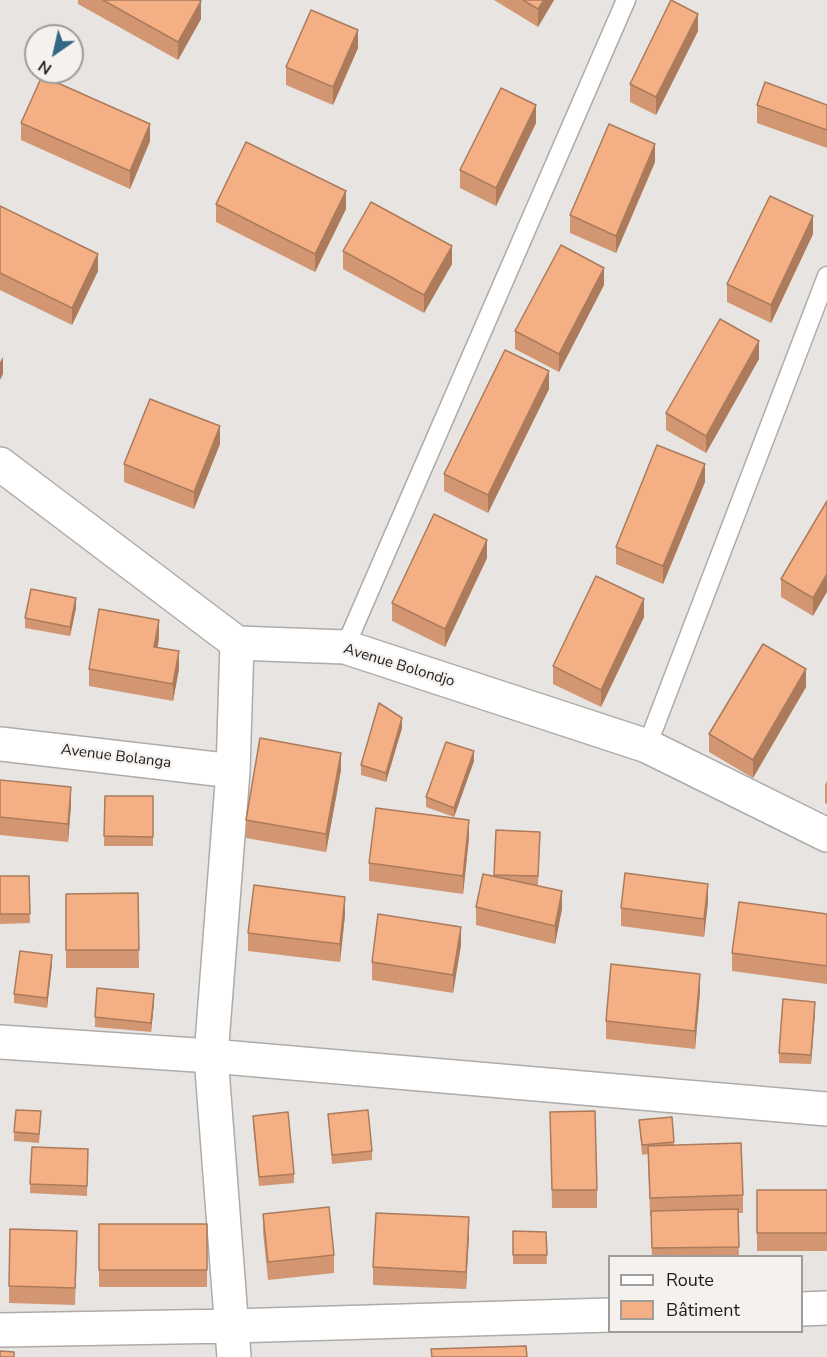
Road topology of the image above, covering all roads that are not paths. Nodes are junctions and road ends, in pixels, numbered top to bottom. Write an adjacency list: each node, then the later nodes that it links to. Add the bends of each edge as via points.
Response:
1 (626, 0): 5 (lane)
2 (827, 276): 7 (lane)
3 (0, 464): 4 (street)
4 (237, 643): 5 (street, Avenue Bolondjo); 8 (street)
5 (345, 647): 7 (street, Avenue Bolondjo)
6 (0, 744): 8 (street, Avenue Bolanga)
7 (647, 746): 9 (street, Avenue Bolondjo)
8 (232, 771): 11 (street)
9 (827, 835)
10 (0, 1042): 11 (street)
11 (211, 1056): 12 (street); 17 (street)
12 (827, 1109)
13 (827, 1308): 14 (street)
14 (803, 1309)
15 (608, 1315): 17 (street)
16 (0, 1330): 17 (street)
17 (232, 1342)

